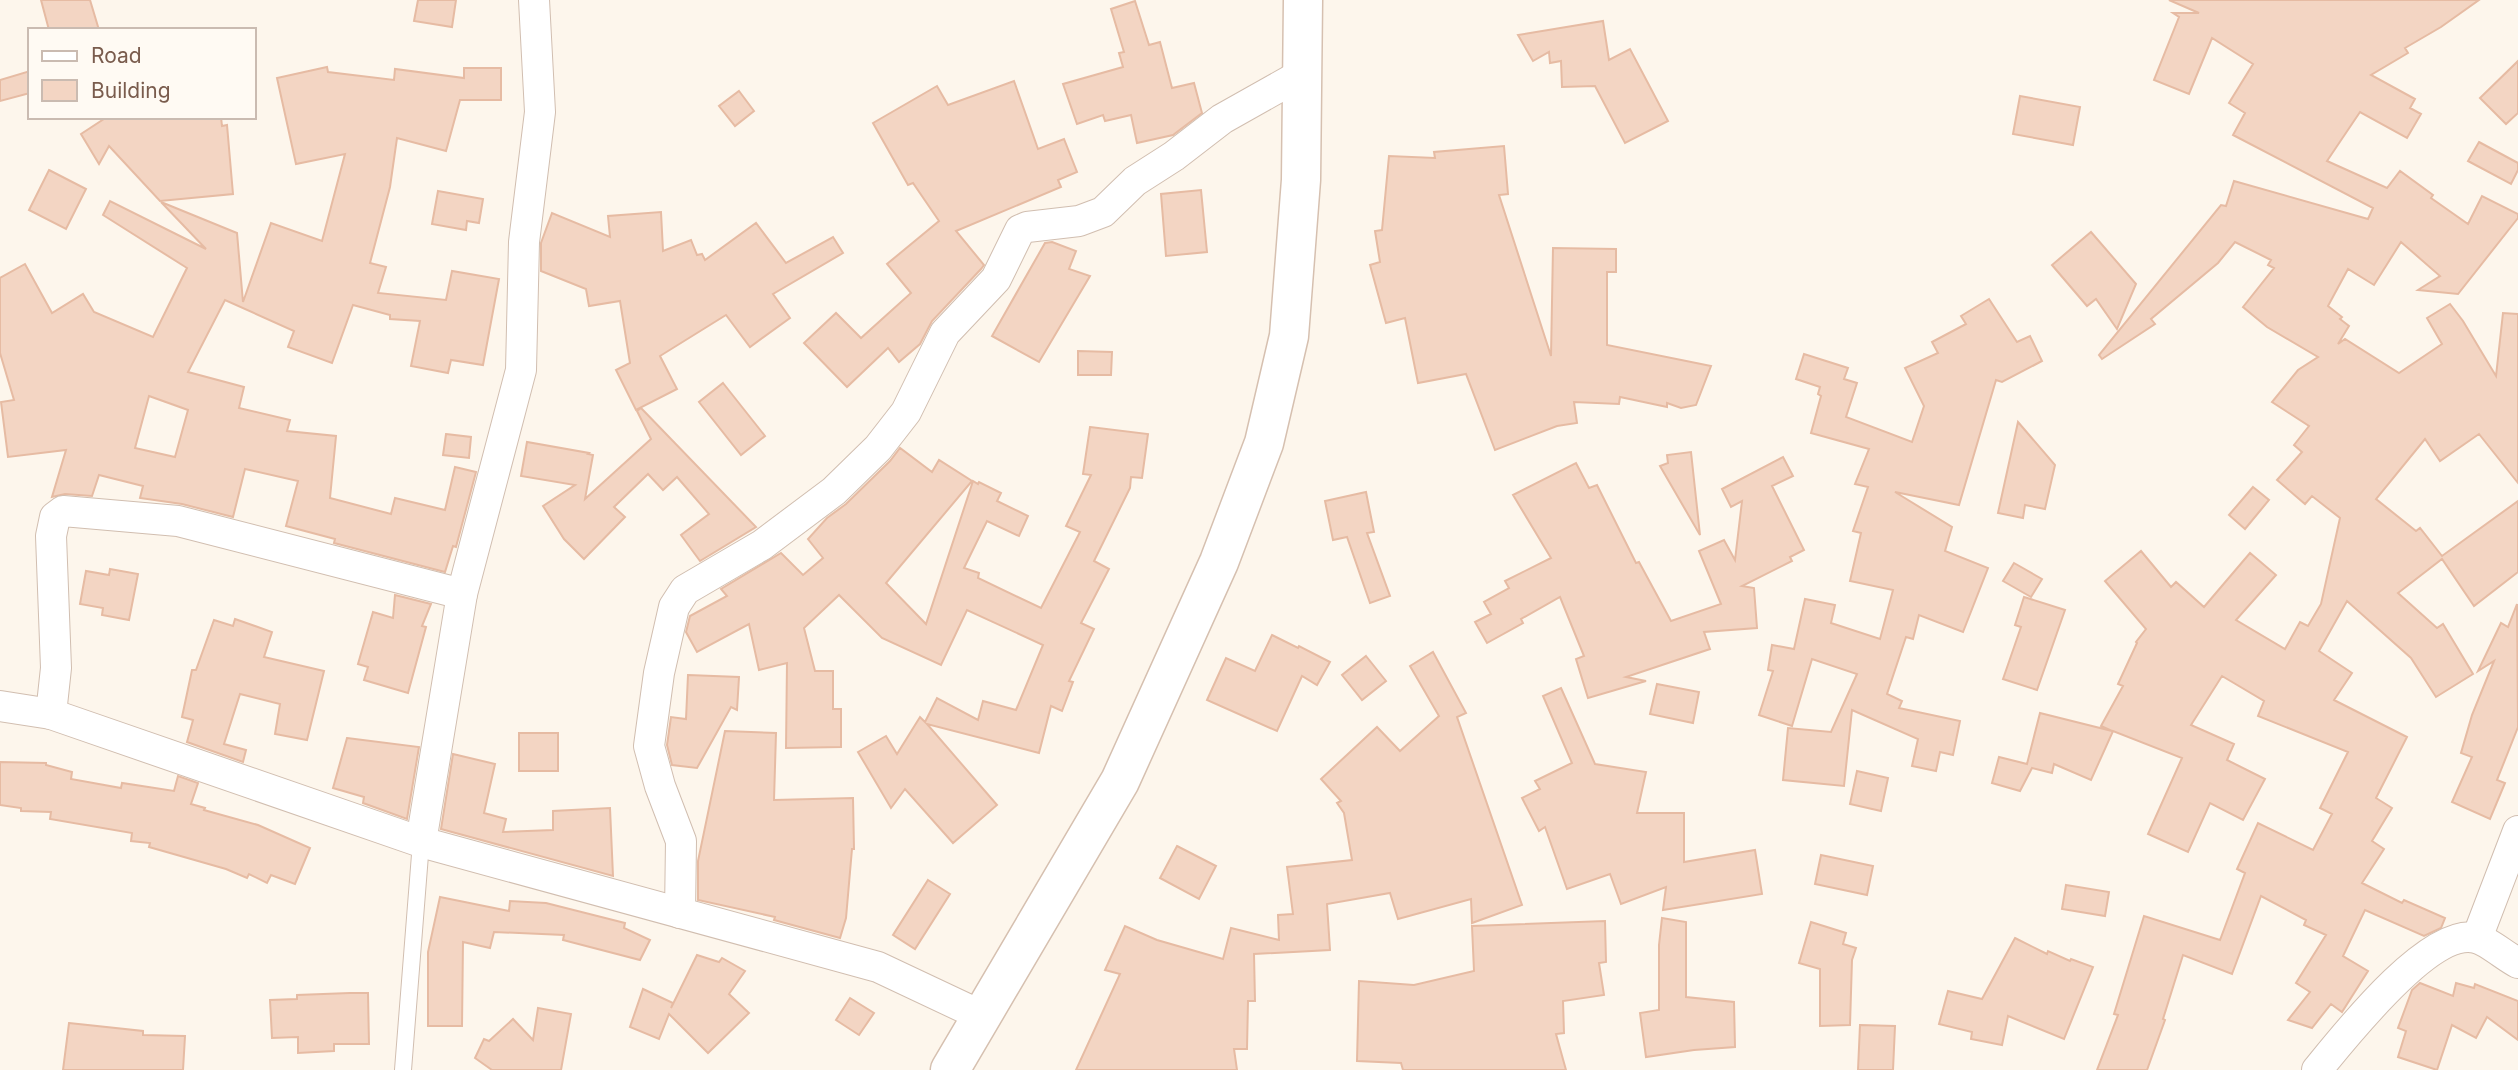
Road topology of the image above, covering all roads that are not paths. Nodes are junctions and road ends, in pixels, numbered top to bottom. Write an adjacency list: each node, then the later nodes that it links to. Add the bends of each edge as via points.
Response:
1 (534, 0): 4 (street, via 540,112 524,242 522,370)
2 (1303, 0): 3 (main road)
3 (1302, 74): 9 (street, via 1222,120 1135,181 1103,212 1079,221 1020,230 996,279 945,333 906,412 878,448 834,491 762,544 685,590 674,607 649,746 681,841); 12 (main road, via 1301,180 1289,336 1264,443 1219,562 1120,781)
4 (462, 594): 6 (street, via 178,521 63,511 55,517 51,536 56,668); 8 (street)
5 (0, 706): 6 (street)
6 (51, 714): 8 (street)
7 (2518, 831): 10 (street)
8 (421, 842): 9 (street); 13 (lane)
9 (680, 913): 12 (street, via 878,967)
10 (2477, 938): 11 (street); 15 (street, via 2452,941 2425,955 2387,990)
11 (2518, 963)
12 (982, 1016): 14 (main road)
13 (403, 1070)
14 (950, 1070)
15 (2317, 1070)

